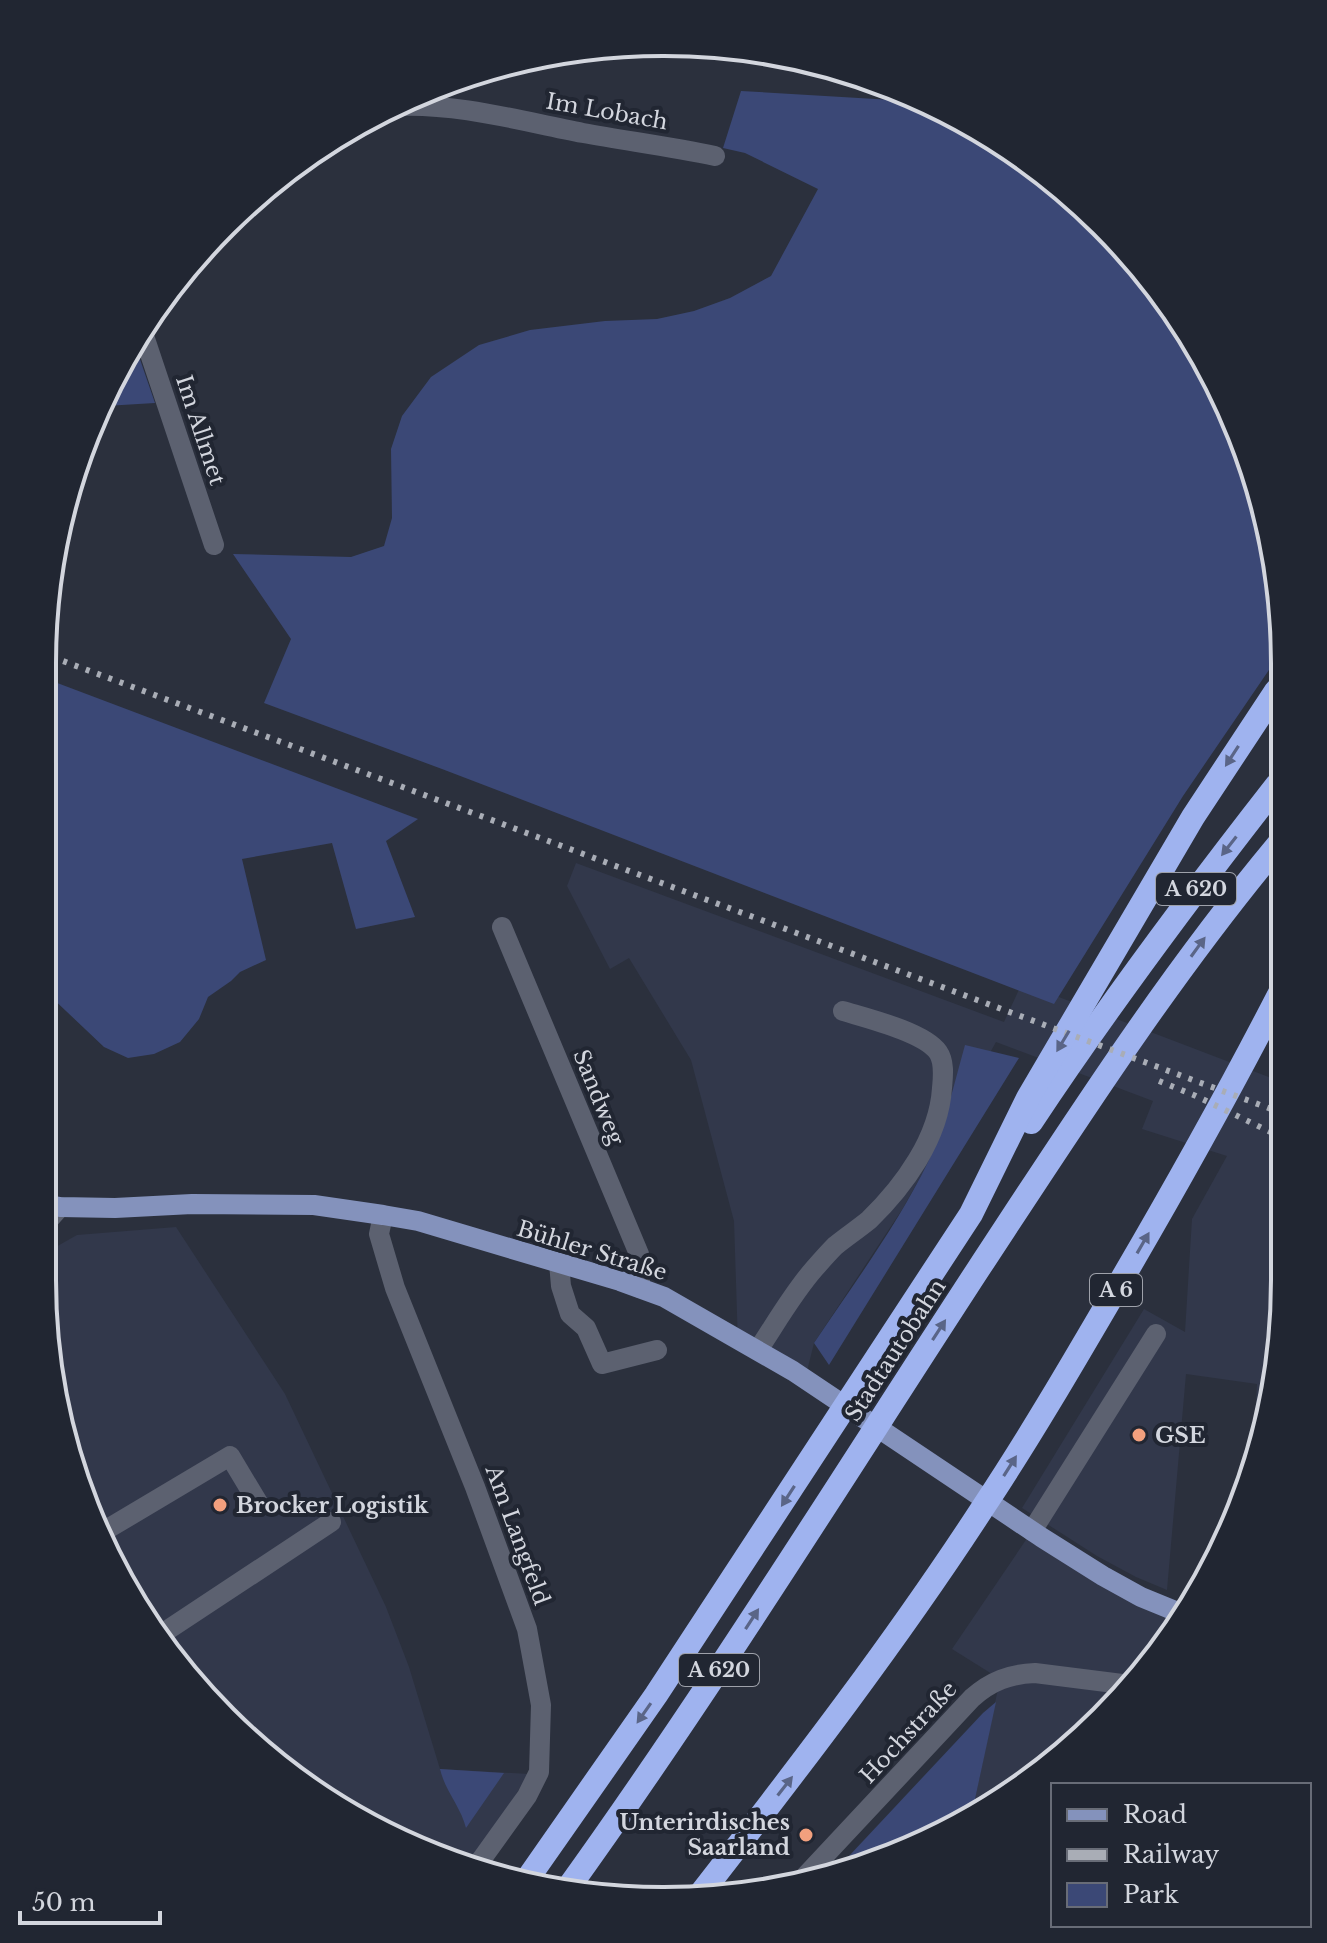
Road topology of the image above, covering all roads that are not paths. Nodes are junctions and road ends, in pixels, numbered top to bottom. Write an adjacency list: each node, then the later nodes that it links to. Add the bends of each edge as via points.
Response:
1 (423, 106): 2 (street, Im Lobach, via 484,112)
2 (715, 156)
3 (147, 344): 4 (street, Im Allmet)
4 (214, 545)
5 (1271, 699): 9 (highway, one-way to 9, via 1193,817)
6 (1271, 793): 9 (highway, A 620, one-way to 9)
7 (1271, 854): 29 (highway, Stadtautobahn / A 620, one-way to 7, via 684,1722 1078,1117 1202,940)
8 (502, 927): 15 (street, Sandweg, via 639,1254)
9 (1107, 990): 28 (highway, one-way to 28, via 867,1375)
10 (1271, 1010): 30 (highway, A 6, one-way to 10, via 879,1659 993,1493 1081,1351)
11 (843, 1011): 18 (street, via 897,1027 938,1051 943,1080 937,1118 900,1185 812,1272)
12 (56, 1205): 13 (main road, Bühler Straße, via 314,1205)
13 (383, 1215): 14 (main road, Bühler Straße); 26 (street, Am Langfeld, via 379,1234 395,1288 527,1629 541,1705 539,1772)
14 (559, 1263): 15 (main road, Bühler Straße); 17 (street, via 570,1314 586,1328 602,1364)
15 (639, 1288): 18 (main road, Bühler Straße)
16 (1156, 1334): 22 (street)
17 (657, 1350)
18 (758, 1350): 22 (main road, Bühler Straße)
19 (260, 1506): 21 (street, via 230,1456)
20 (331, 1522): 24 (street)
21 (109, 1528)
22 (1032, 1531): 23 (main road, Bühler Straße, via 1103,1576)
23 (1173, 1610)
24 (168, 1630)
25 (1117, 1683): 27 (street, Hochstraße, via 1021,1673 984,1687)
26 (482, 1859)
27 (813, 1868)
28 (532, 1872)
29 (574, 1880)
30 (707, 1886)

